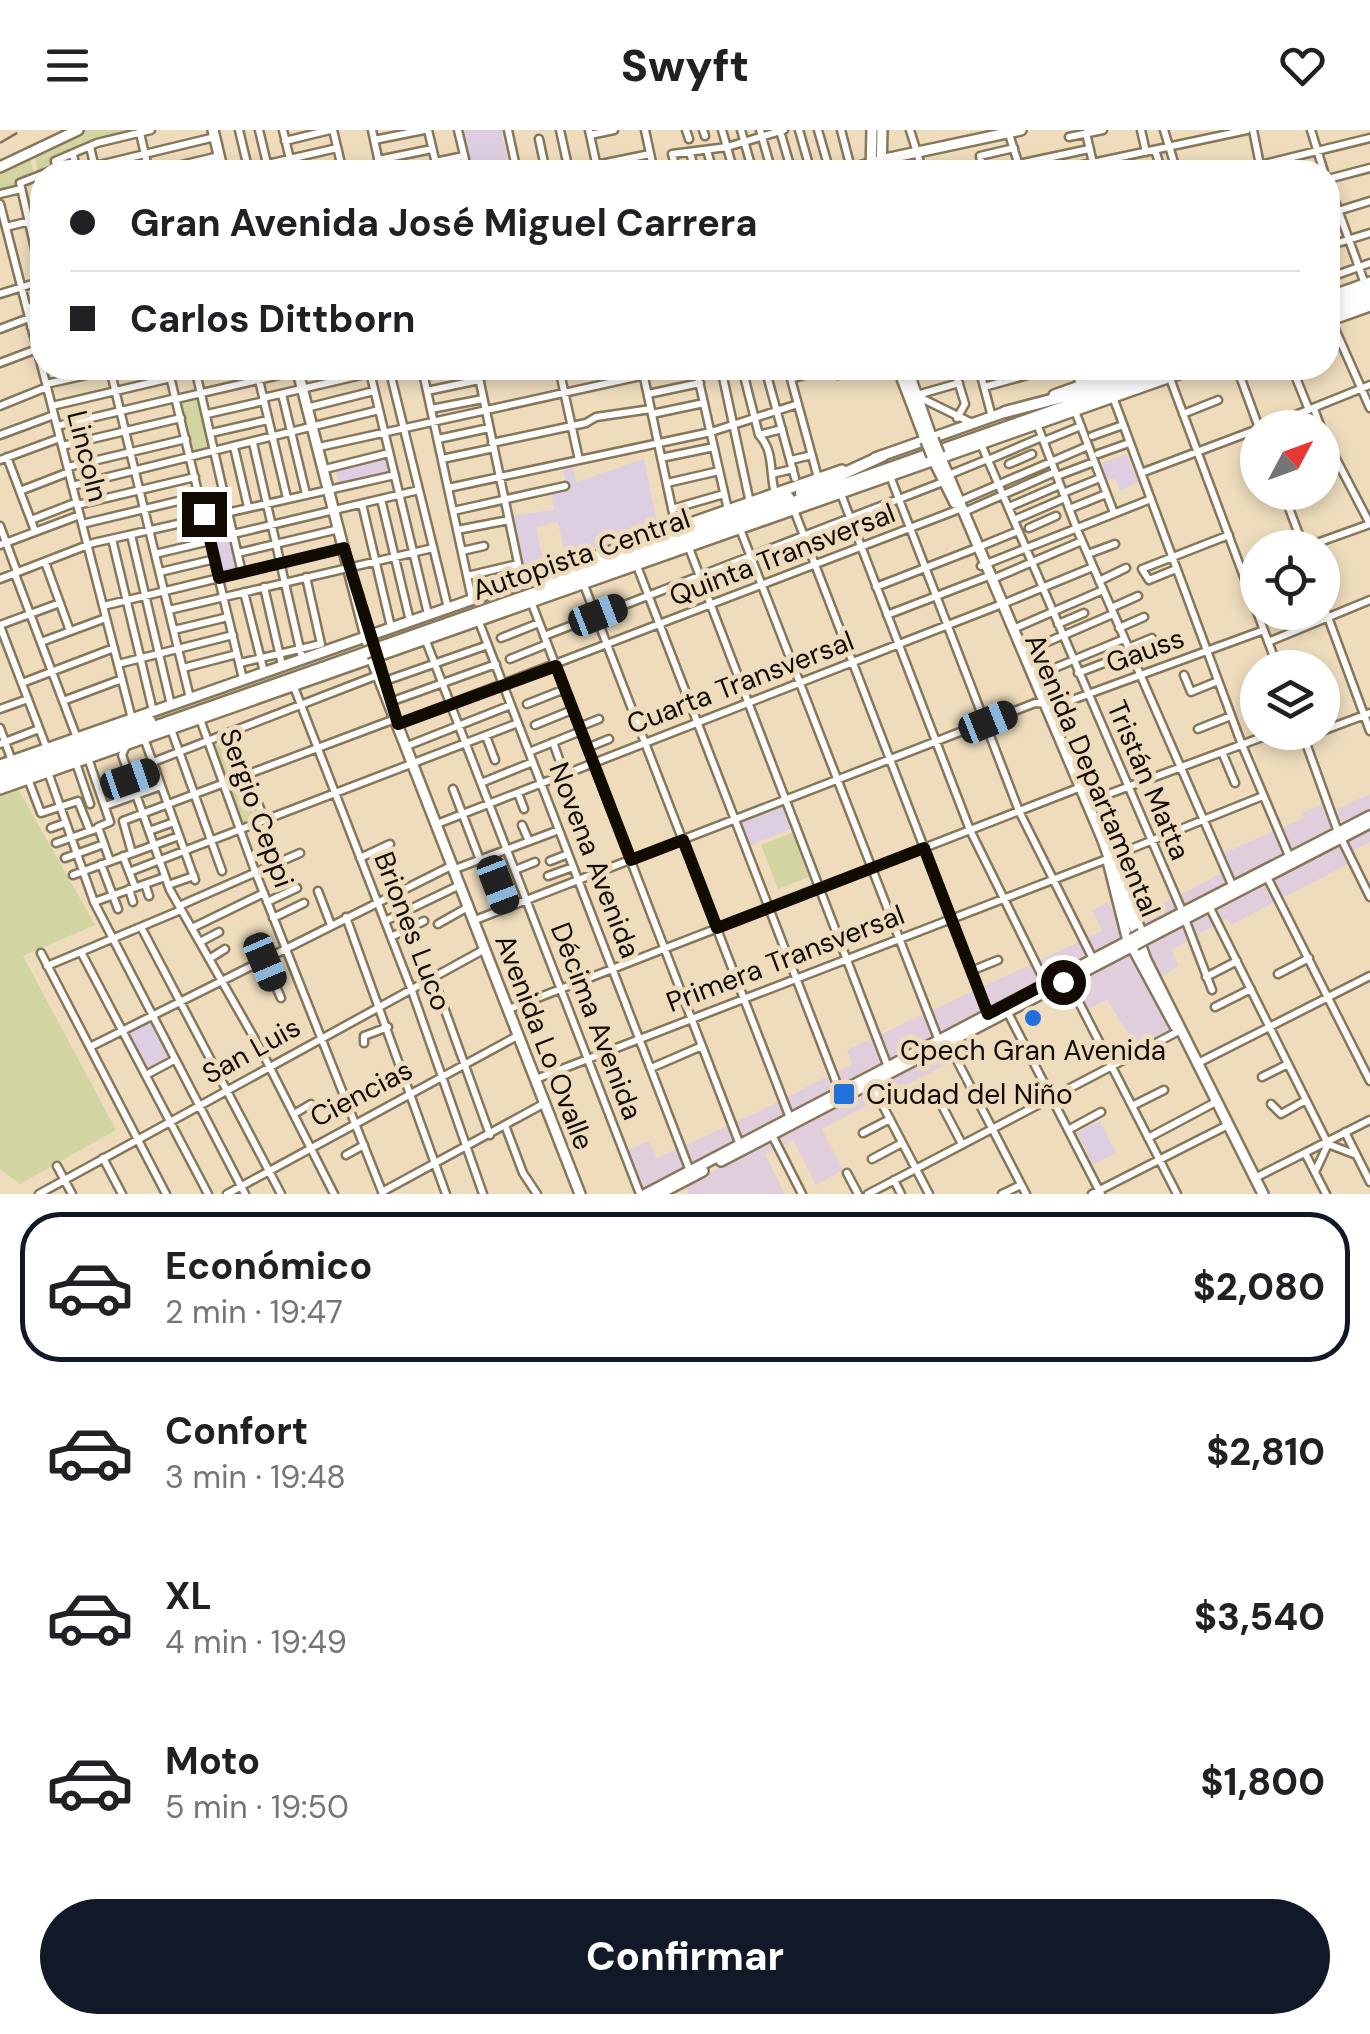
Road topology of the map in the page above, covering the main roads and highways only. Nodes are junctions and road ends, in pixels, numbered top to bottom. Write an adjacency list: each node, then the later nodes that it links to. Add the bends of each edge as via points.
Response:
1 (78, 130): 6 (main road)
2 (872, 130): 9 (main road)
3 (882, 130): 10 (main road)
4 (1022, 130): 5 (main road)
5 (1008, 131): 11 (main road)
6 (59, 134): 12 (main road)
7 (214, 134): 8 (main road)
8 (220, 160)
9 (875, 160)
10 (876, 160)
11 (891, 160)
12 (0, 168)
13 (1368, 286): 14 (highway)
14 (1340, 296)
15 (1370, 298): 17 (highway)
16 (1370, 306): 18 (main road)
17 (1340, 313)
18 (1340, 315)
19 (304, 380): 36 (main road, Avenida Lo Ovalle)
20 (903, 380): 29 (main road, Avenida Departamental)
21 (911, 380): 29 (main road, Avenida Departamental)
22 (1108, 380): 26 (main road)
23 (1118, 380): 26 (highway, Autopista Central)
24 (1133, 380): 26 (highway, Autopista Central)
25 (1150, 380): 28 (main road)
26 (1087, 391): 27 (highway); 28 (highway); 33 (highway, Autopista Central)
27 (1005, 412): 29 (main road)
28 (1010, 434): 31 (main road)
29 (929, 438): 30 (main road); 31 (main road, Avenida Departamental, bridge)
30 (882, 456): 33 (highway); 36 (main road, via 392,627)
31 (942, 463): 32 (main road); 34 (main road, Avenida Departamental)
32 (869, 484): 33 (highway); 33 (main road)
33 (797, 502): 36 (highway, Autopista Central); 36 (main road, via 740,529 426,641)
34 (983, 565): 35 (main road, Avenida Departamental); 35 (main road, Avenida Departamental)
35 (1002, 604): 37 (main road, Avenida Departamental); 37 (main road, Avenida Departamental)
36 (370, 648): 38 (highway, Autopista Central); 38 (main road, via 322,647); 39 (highway, Autopista Central); 41 (main road, via 294,687); 55 (main road, Avenida Lo Ovalle)
37 (1043, 705): 40 (main road, Avenida Departamental)
38 (0, 769)
39 (0, 781)
40 (1079, 788): 44 (main road, Avenida Departamental); 45 (main road, Avenida Departamental)
41 (0, 789)
42 (1370, 819): 43 (main road)
43 (1339, 836): 46 (main road); 46 (main road)
44 (1102, 838): 45 (main road); 50 (main road, Avenida Departamental)
45 (1110, 858): 48 (main road); 50 (main road, Avenida Departamental, via 1144,963)
46 (1264, 874): 47 (main road); 47 (main road)
47 (1208, 903): 48 (main road)
48 (1138, 940): 49 (main road); 49 (main road); 50 (main road)
49 (1066, 977): 51 (main road); 51 (main road)
50 (1178, 1028): 58 (main road, Avenida Departamental); 58 (main road, Avenida Departamental)
51 (943, 1042): 52 (main road); 52 (main road)
52 (873, 1079): 53 (main road); 53 (main road)
53 (790, 1122): 54 (main road); 54 (main road)
54 (678, 1180): 56 (main road); 57 (main road)
55 (580, 1194)
56 (643, 1194)
57 (659, 1194)
58 (1260, 1194)

